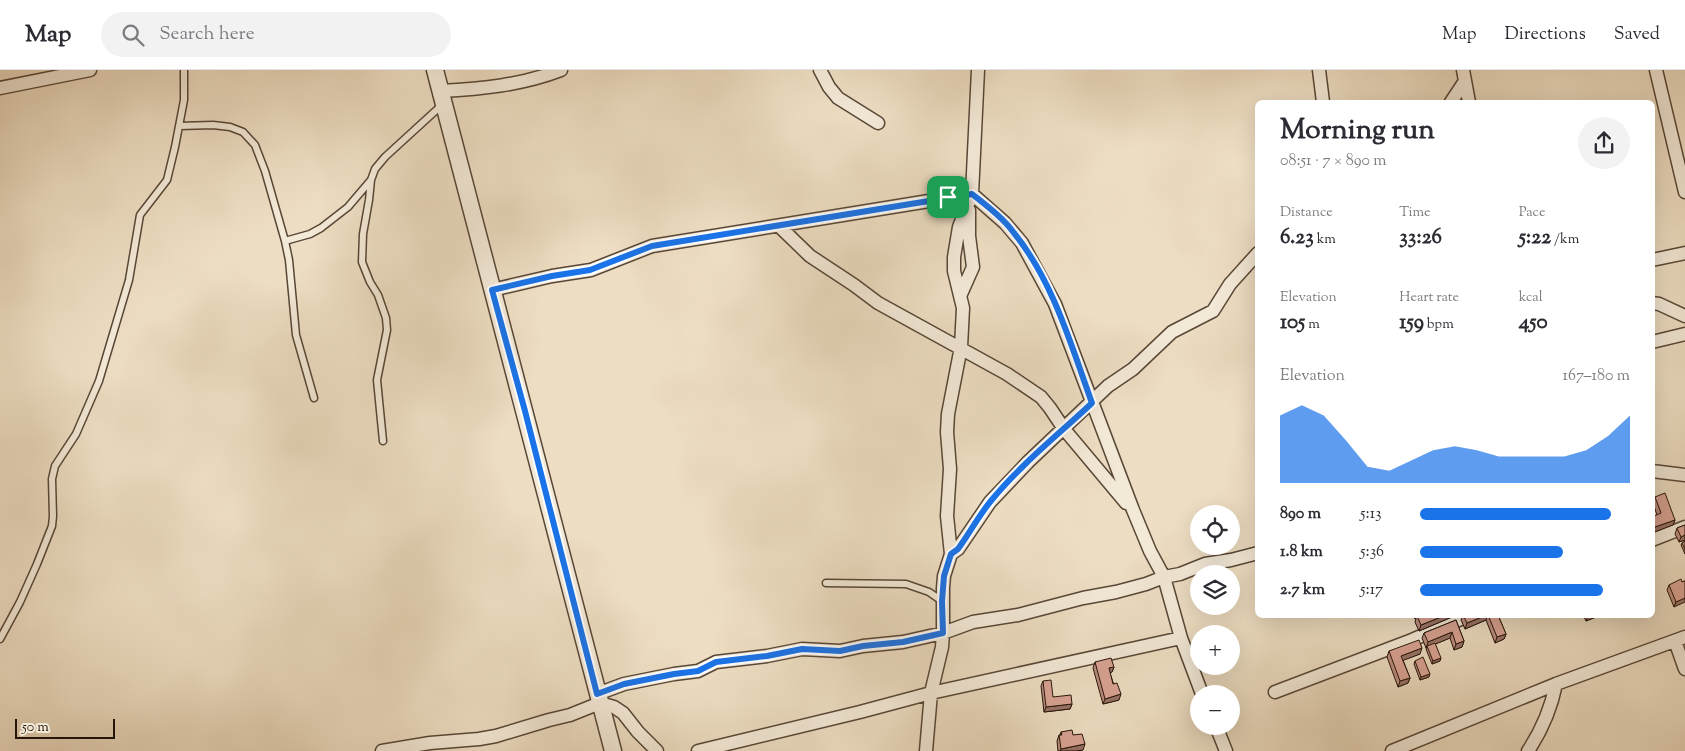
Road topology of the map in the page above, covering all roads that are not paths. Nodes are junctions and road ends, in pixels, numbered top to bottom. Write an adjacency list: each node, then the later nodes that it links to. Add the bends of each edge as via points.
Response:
1 (90, 70): 10 (street)
2 (184, 70): 16 (lane, via 184,100)
3 (435, 70): 11 (street)
4 (561, 70): 11 (street, via 538,78)
5 (820, 70): 15 (street, via 838,98)
6 (978, 70): 19 (street)
7 (1319, 70): 12 (street)
8 (1656, 70): 18 (street)
9 (1464, 76): 13 (street); 14 (street)
10 (0, 88)
11 (442, 97): 17 (lane, via 384,156); 25 (street)
12 (1323, 100)
13 (1452, 100)
14 (1470, 100)
15 (878, 123)
16 (179, 126): 21 (lane, via 213,125 244,132 255,145 265,171); 49 (lane, via 167,180 140,215 129,280 100,381 76,434 54,466 52,526 20,602)
17 (371, 180): 21 (lane, via 348,207 321,228); 35 (lane, via 362,262 386,318 387,330 377,380)
18 (1685, 192)
19 (970, 199): 20 (street); 26 (street, via 969,236 973,267); 26 (street, via 959,227 954,257 954,271); 33 (street, via 1013,230 1031,258 1062,319)
20 (779, 226): 25 (street, via 652,246 590,270); 31 (street, via 810,256 878,303)
21 (285, 241): 32 (lane, via 296,335)
22 (1685, 253): 24 (street)
23 (1255, 256): 33 (street, via 1230,284 1213,311 1172,332)
24 (1655, 259)
25 (492, 290): 56 (street)
26 (961, 294): 31 (street)
27 (1655, 303): 28 (street)
28 (1685, 316)
29 (1685, 334): 30 (street)
30 (1655, 341)
31 (961, 347): 34 (street, via 1041,397); 41 (street, via 947,432 950,469 947,516)
32 (314, 398)
33 (1092, 403): 34 (street); 38 (street)
34 (1064, 429): 38 (street); 41 (street, via 1002,488)
35 (383, 441)
36 (1655, 471): 37 (street)
37 (1685, 475)
38 (1133, 510): 43 (street)
39 (1685, 526): 40 (street)
40 (1655, 539)
41 (951, 554): 45 (street, via 944,576)
42 (1255, 554): 43 (street)
43 (1164, 577): 47 (street, via 1062,605 973,622); 48 (street)
44 (826, 583): 45 (lane, via 906,584 929,592)
45 (942, 601): 47 (street)
46 (1463, 618): 54 (street)
47 (943, 633): 55 (street); 56 (street, via 840,651 802,649 716,662 698,671 624,684)
48 (1181, 638): 53 (street); 55 (street)
49 (0, 639)
50 (1680, 639): 51 (street); 52 (street)
51 (1685, 669)
52 (1556, 684): 64 (street); 65 (street, via 1549,711)
53 (1199, 685)
54 (1275, 692)
55 (931, 693): 61 (street); 62 (street)
56 (598, 699): 58 (street, via 570,715 496,736); 59 (street); 60 (street, via 623,713)
57 (1220, 735): 63 (street)
58 (382, 751)
59 (613, 751)
60 (657, 751)
61 (698, 751)
62 (926, 751)
63 (1226, 751)
64 (1392, 751)
65 (1528, 751)

